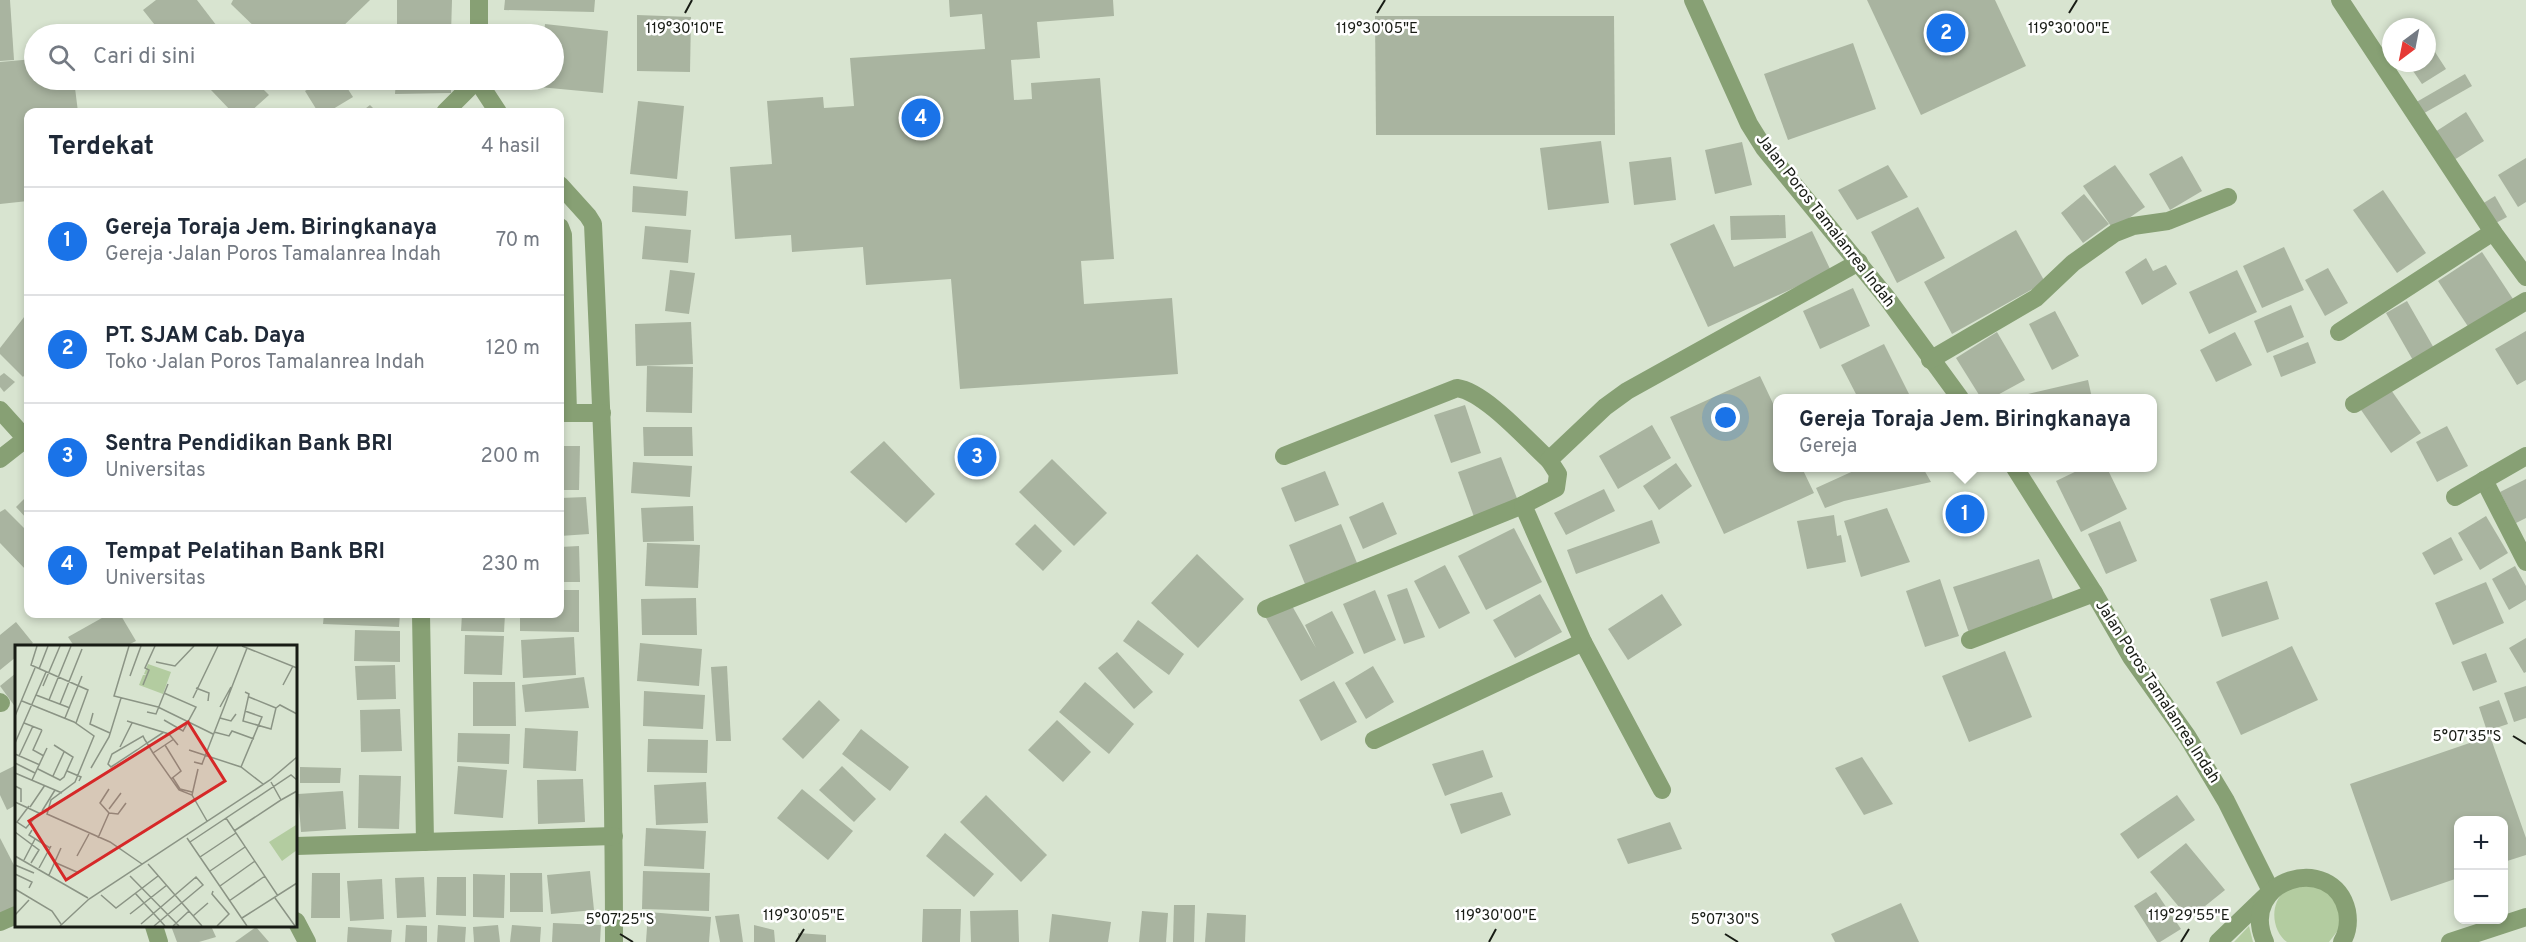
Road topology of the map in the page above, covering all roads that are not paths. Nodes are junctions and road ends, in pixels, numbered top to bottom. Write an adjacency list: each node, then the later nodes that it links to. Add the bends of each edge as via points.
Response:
1 (479, 0): 4 (street)
2 (1693, 0): 12 (street, Jalan Poros Tamalanrea Indah, via 1749,124 1774,161)
3 (2340, 0): 11 (street)
4 (479, 24)
5 (468, 90): 7 (street)
6 (484, 90): 8 (street)
7 (451, 108)
8 (495, 108)
9 (564, 189): 21 (street, via 593,224)
10 (2228, 197): 16 (street, via 2168,221 2124,228 2073,263 2036,298)
11 (2493, 232): 13 (street); 15 (street)
12 (1859, 262): 16 (street, Jalan Poros Tamalanrea Indah); 27 (street, via 1627,392 1598,412)
13 (2526, 277)
14 (2526, 301): 18 (street)
15 (2339, 332)
16 (1930, 360): 17 (street, Jalan Poros Tamalanrea Indah)
17 (1956, 394)
18 (2354, 404)
19 (0, 411): 22 (street)
20 (564, 413): 21 (street)
21 (602, 413): 40 (street)
22 (24, 435)
23 (24, 442): 26 (street)
24 (1284, 456): 27 (street, via 1457,388 1484,400)
25 (2526, 456): 29 (street)
26 (0, 459)
27 (1549, 460): 31 (street, via 1558,474 1556,488)
28 (2018, 472): 33 (street, Jalan Poros Tamalanrea Indah)
29 (2484, 480): 30 (street); 32 (street)
30 (2455, 497)
31 (1523, 505): 34 (street); 37 (street)
32 (2526, 562)
33 (2094, 593): 36 (street); 43 (street, Jalan Poros Tamalanrea Indah, via 2131,657 2187,736 2226,801)
34 (1266, 609)
35 (421, 618): 41 (street)
36 (1970, 640)
37 (1583, 642): 38 (street); 39 (street)
38 (1374, 740)
39 (1662, 790)
40 (614, 836): 41 (street); 52 (street)
41 (425, 842): 42 (street)
42 (297, 846)
43 (2271, 891): 49 (street, via 2297,878 2326,883 2346,906); 53 (street); 54 (street, via 2259,919)
44 (15, 915): 46 (street)
45 (2526, 917): 55 (street)
46 (0, 922)
47 (297, 923): 51 (street)
48 (154, 927): 50 (street)
49 (2347, 940)
50 (159, 942)
51 (308, 942)
52 (614, 942)
53 (2218, 942)
54 (2265, 942)
55 (2450, 942)

